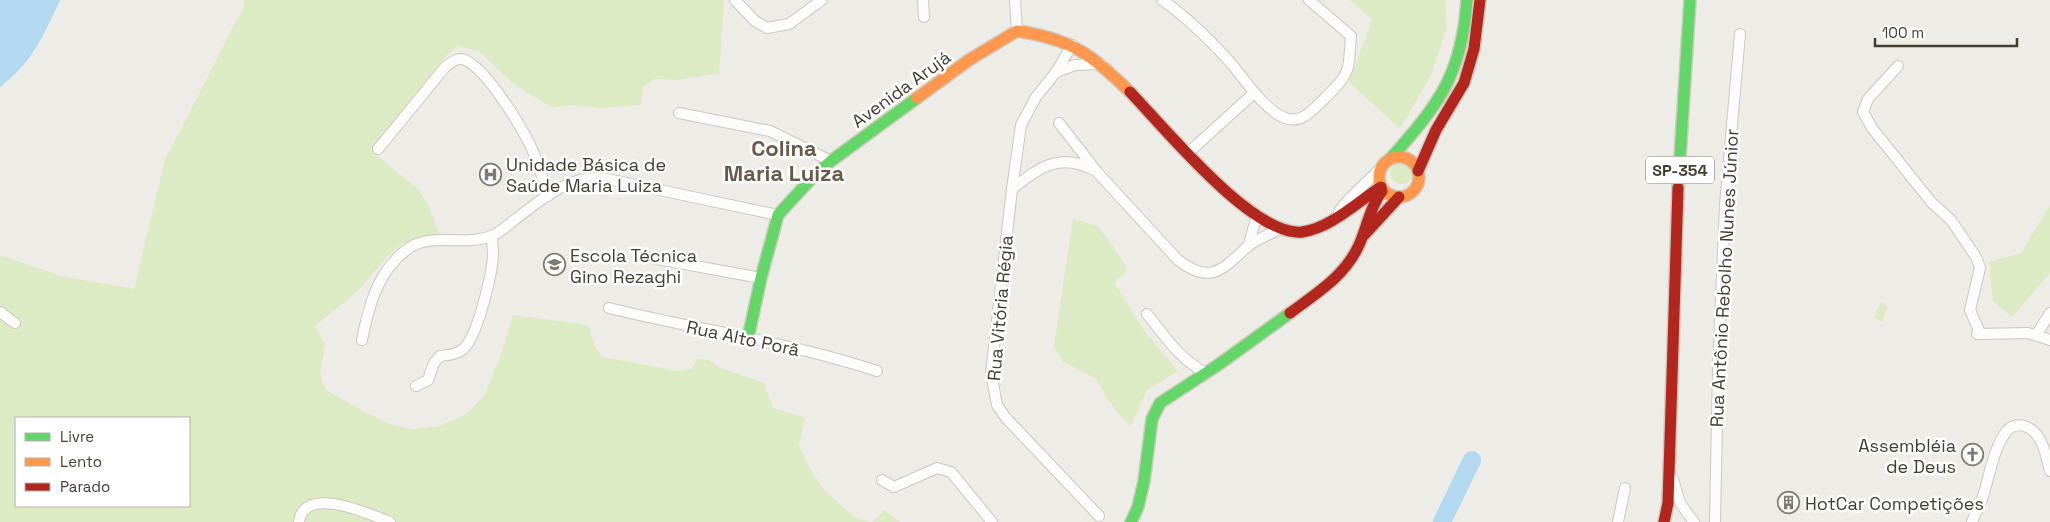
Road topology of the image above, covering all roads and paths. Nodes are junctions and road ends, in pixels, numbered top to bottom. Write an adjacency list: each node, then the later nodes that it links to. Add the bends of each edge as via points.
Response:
1 (735, 0): 2 (street, via 755,21 768,28 789,24)
2 (822, 0)
3 (923, 0): 10 (street)
4 (1015, 0): 11 (street)
5 (1162, 0): 17 (street, via 1208,39)
6 (1309, 0): 17 (street, via 1351,36 1348,68 1342,79 1301,119 1285,118)
7 (1467, 0): 22 (street, via 1464,34 1451,79 1425,120)
8 (1480, 0): 25 (street, via 1474,49 1467,74)
9 (1690, 0): 52 (street, SP-354, via 1678,193)
10 (924, 17)
11 (1017, 31): 13 (street); 23 (street, Avenida Arujá, via 969,60)
12 (1740, 34): 66 (street, Rua Antônio Rebolho Nunes Júnior, via 1725,205)
13 (1072, 45): 14 (street); 16 (street, Rua Vitória Régia)
14 (1100, 64): 16 (street, via 1075,65); 21 (street)
15 (1898, 66): 45 (street, via 1868,99 1863,112 1932,203 1951,220 1976,257 1980,268 1970,310 1978,334)
16 (1056, 72): 28 (street, Rua Vitória Régia, via 1036,97 1021,125)
17 (1254, 93): 21 (street)
18 (679, 113): 23 (street, via 770,131)
19 (1059, 123): 26 (street)
20 (378, 149): 29 (street, via 446,66 459,59 466,60 492,86 521,127 542,173)
21 (1188, 153): 32 (street, via 1220,187)
22 (1391, 158): 24 (street); 25 (street, via 1408,159)
23 (831, 161): 31 (street, Avenida Arujá)
24 (1380, 169): 27 (street); 33 (street, via 1350,198)
25 (1418, 171): 30 (street, via 1415,189)
26 (1097, 172): 28 (street, via 1084,165 1060,162 1035,171); 37 (street, via 1188,268 1207,273 1217,271)
27 (1382, 188): 30 (street, via 1393,197); 33 (street); 36 (street, via 1372,205)
28 (1012, 189): 57 (street, Rua Vitória Régia, via 991,373 993,392 1006,418)
29 (548, 196): 31 (street, via 566,185 591,177); 35 (street)
30 (1399, 197): 36 (street)
31 (778, 215): 39 (street)
32 (1257, 215): 34 (street); 37 (street)
33 (1336, 217): 34 (street, via 1299,232)
34 (1278, 229): 37 (street)
35 (492, 236): 47 (street, via 468,241 429,241 407,249 381,277 370,304); 51 (street, via 493,256 472,338 464,350 440,356 428,380)
36 (1362, 237): 50 (street, via 1346,267 1330,284)
37 (1248, 247)
38 (657, 259): 39 (street)
39 (761, 278): 46 (street)
40 (609, 308): 46 (street, Rua Alto Porã)
41 (0, 312): 44 (street)
42 (2050, 313): 45 (street)
43 (1147, 314): 50 (street, via 1180,355)
44 (14, 323)
45 (2037, 334): 48 (street)
46 (748, 338): 49 (street, Rua Alto Porã, via 821,354)
47 (362, 340)
48 (2050, 340)
49 (877, 371)
50 (1206, 373): 61 (street, via 1166,397 1157,409 1152,419 1144,481)
51 (416, 386)
52 (1670, 467): 56 (street, SP-354); 65 (street, via 1680,503)
53 (2050, 471): 67 (street, via 2037,436 2022,425 2012,426 2005,432 1997,449)
54 (882, 480): 60 (street, via 894,487 937,468 951,472)
55 (1626, 488): 62 (street)
56 (1668, 503): 63 (street, SP-354); 64 (street, SP-354)
57 (1099, 516)
58 (299, 522): 59 (street, via 304,509 318,504 352,507)
59 (390, 522)
60 (992, 522)
61 (1131, 522)
62 (1618, 522)
63 (1664, 522)
64 (1670, 522)
65 (1694, 522)
66 (1715, 522)
67 (1972, 522)

